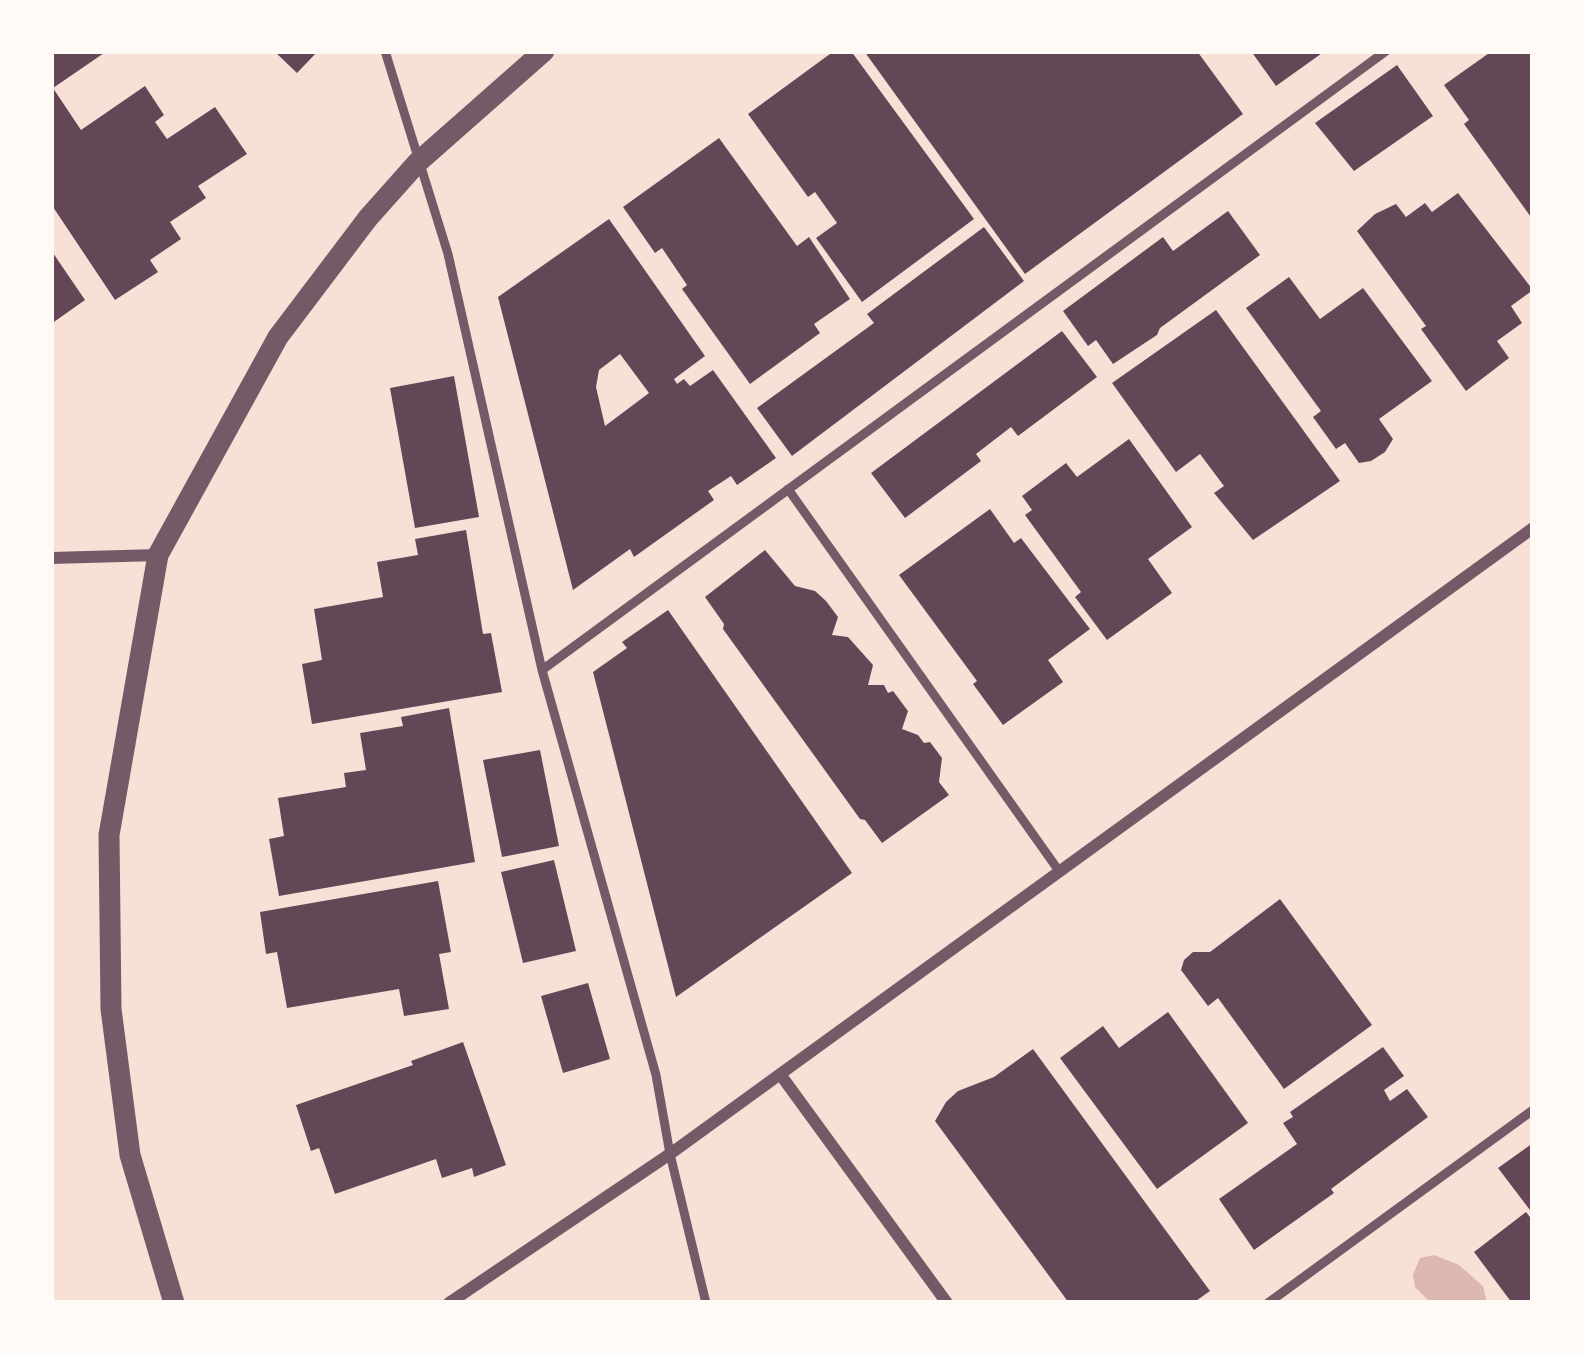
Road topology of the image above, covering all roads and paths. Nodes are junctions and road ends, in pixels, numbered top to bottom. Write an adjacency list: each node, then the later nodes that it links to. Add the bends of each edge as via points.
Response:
1 (385, 51): 4 (lane)
2 (1386, 51): 5 (lane)
3 (540, 52): 4 (street)
4 (417, 163): 7 (street, via 278,337); 9 (lane, via 448,254)
5 (788, 489): 9 (lane); 10 (lane)
6 (1533, 528): 10 (street)
7 (158, 555): 8 (street); 14 (street, via 109,836 111,1009 130,1154)
8 (51, 558)
9 (542, 670): 13 (lane, via 656,1075)
10 (1059, 871): 11 (street)
11 (780, 1074): 13 (street); 17 (street)
12 (1533, 1110): 18 (lane)
13 (670, 1154): 15 (street); 16 (lane)
14 (174, 1303)
15 (449, 1303)
16 (706, 1303)
17 (947, 1303)
18 (1268, 1303)

